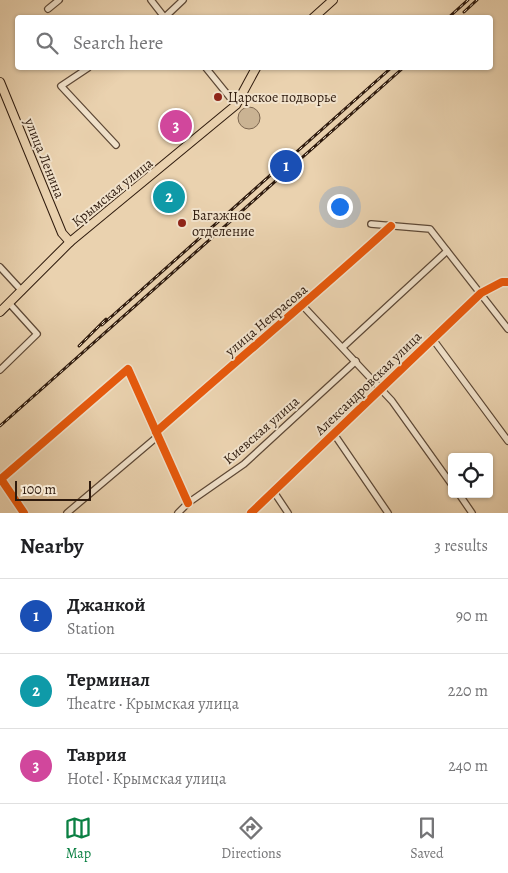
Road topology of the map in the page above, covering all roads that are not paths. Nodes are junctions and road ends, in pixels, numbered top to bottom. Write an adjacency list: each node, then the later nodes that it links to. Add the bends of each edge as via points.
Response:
1 (59, 0): 5 (street)
2 (151, 0): 6 (street)
3 (183, 0): 7 (street)
4 (333, 0): 8 (main road)
5 (48, 9)
6 (163, 15)
7 (165, 15)
8 (316, 15)
9 (85, 70): 14 (street, via 61,86)
10 (208, 70): 13 (street)
11 (255, 70): 13 (main road, Крымская улица)
12 (0, 82): 17 (main road, улица Ленина, via 62,233)
13 (236, 105): 17 (main road, Крымская улица)
14 (116, 146)
15 (371, 224): 16 (street)
16 (392, 226): 18 (street, via 430,229); 24 (street, улица Некрасова)
17 (70, 242): 21 (main road, Крымская улица)
18 (447, 250): 22 (street); 28 (street)
19 (0, 267): 21 (street)
20 (508, 282): 22 (street, Александровская улица, via 496,284)
21 (22, 291): 23 (main road, Крымская улица)
22 (480, 293): 26 (street); 27 (street, Александровская улица)
23 (9, 303): 25 (main road, Крымская улица); 30 (street, via 37,334)
24 (303, 306): 28 (street); 32 (street, улица Некрасова, via 270,330)
25 (0, 312)
26 (508, 329)
27 (432, 338): 31 (street, Александровская улица); 34 (street)
28 (343, 347): 29 (street)
29 (356, 362): 31 (street); 39 (street, Киевская улица, via 244,464)
30 (0, 370)
31 (381, 388): 33 (street, Александровская улица); 36 (street)
32 (157, 434): 35 (street, via 128,369); 39 (street); 41 (street, улица Некрасова)
33 (334, 434): 37 (street, Александровская улица); 45 (street)
34 (508, 441)
35 (1, 479): 40 (street)
36 (448, 480)
37 (274, 492): 43 (street, Александровская улица); 44 (street)
38 (462, 498): 46 (street)
39 (188, 503): 42 (street, Киевская улица)
40 (24, 513)
41 (67, 513)
42 (178, 513)
43 (251, 513)
44 (288, 513)
45 (388, 513)
46 (472, 513)

